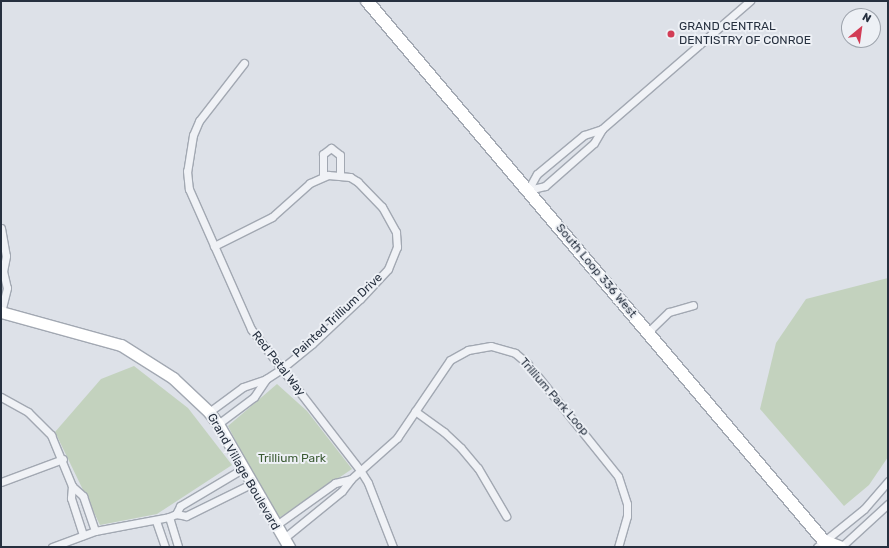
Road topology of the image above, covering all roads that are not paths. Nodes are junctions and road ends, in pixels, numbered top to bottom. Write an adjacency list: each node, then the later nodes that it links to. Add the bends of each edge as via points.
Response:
1 (367, 1): 7 (main road, South Loop 336 West)
2 (750, 1): 4 (street)
3 (244, 63): 9 (street, Red Petal Way, via 199,121 189,152 189,188)
4 (602, 129): 7 (street, via 584,135 543,169); 7 (street, via 594,143 545,186)
5 (340, 174): 6 (street); 6 (street, via 340,155 332,148 323,154); 14 (street, Painted Trillium Drive, via 358,182 393,222 396,232 394,257 388,269 360,299)
6 (323, 176): 9 (street, via 310,183 272,217)
7 (528, 190): 13 (main road, South Loop 336 West)
8 (1, 228): 10 (street, via 6,256)
9 (214, 246): 14 (street, Red Petal Way, via 250,329)
10 (2, 273): 12 (street, via 7,288)
11 (693, 305): 13 (street, via 669,312)
12 (1, 312): 17 (street, Grand Village Boulevard, via 121,345 173,378)
13 (648, 332): 37 (main road, South Loop 336 West, via 781,490)
14 (280, 370): 15 (street, Painted Trillium Drive); 22 (street, Red Petal Way)
15 (266, 379): 17 (street, Painted Trillium Drive, via 243,387); 19 (street, Painted Trillium Drive, via 254,397)
16 (1, 397): 20 (street, via 13,402 41,424 52,435)
17 (209, 412): 19 (street, Grand Village Boulevard)
18 (415, 412): 22 (street, Trillium Park Loop, via 397,438); 30 (street, via 444,432 461,448 482,475); 42 (street, Trillium Park Loop, via 444,367 459,354 491,346 515,353 539,376 618,476 627,504 627,516)
19 (218, 424): 21 (street, Grand Village Boulevard)
20 (63, 459): 25 (street); 27 (street)
21 (242, 469): 26 (street, Grand Village Boulevard); 29 (street, via 180,506)
22 (360, 470): 23 (street, Trillium Park Loop); 41 (street, via 368,483)
23 (351, 478): 33 (street, Trillium Park Loop, via 335,482); 36 (street, Trillium Park Loop, via 342,491)
24 (888, 481): 37 (street, via 864,509)
25 (1, 482)
26 (251, 484): 29 (street, via 186,516); 33 (street, Grand Village Boulevard)
27 (72, 486): 34 (street, via 83,496); 35 (street, via 71,498)
28 (888, 504): 43 (street)
29 (176, 514): 31 (street)
30 (506, 516)
31 (169, 517): 32 (street); 40 (street)
32 (156, 521): 34 (street); 39 (street)
33 (275, 526): 36 (street, Grand Village Boulevard)
34 (95, 531): 35 (street)
35 (83, 536): 38 (street)
36 (286, 543)
37 (822, 545): 43 (main road, South Loop 336 West)
38 (52, 547)
39 (165, 547)
40 (178, 547)
41 (393, 547)
42 (618, 547)
43 (841, 547)

